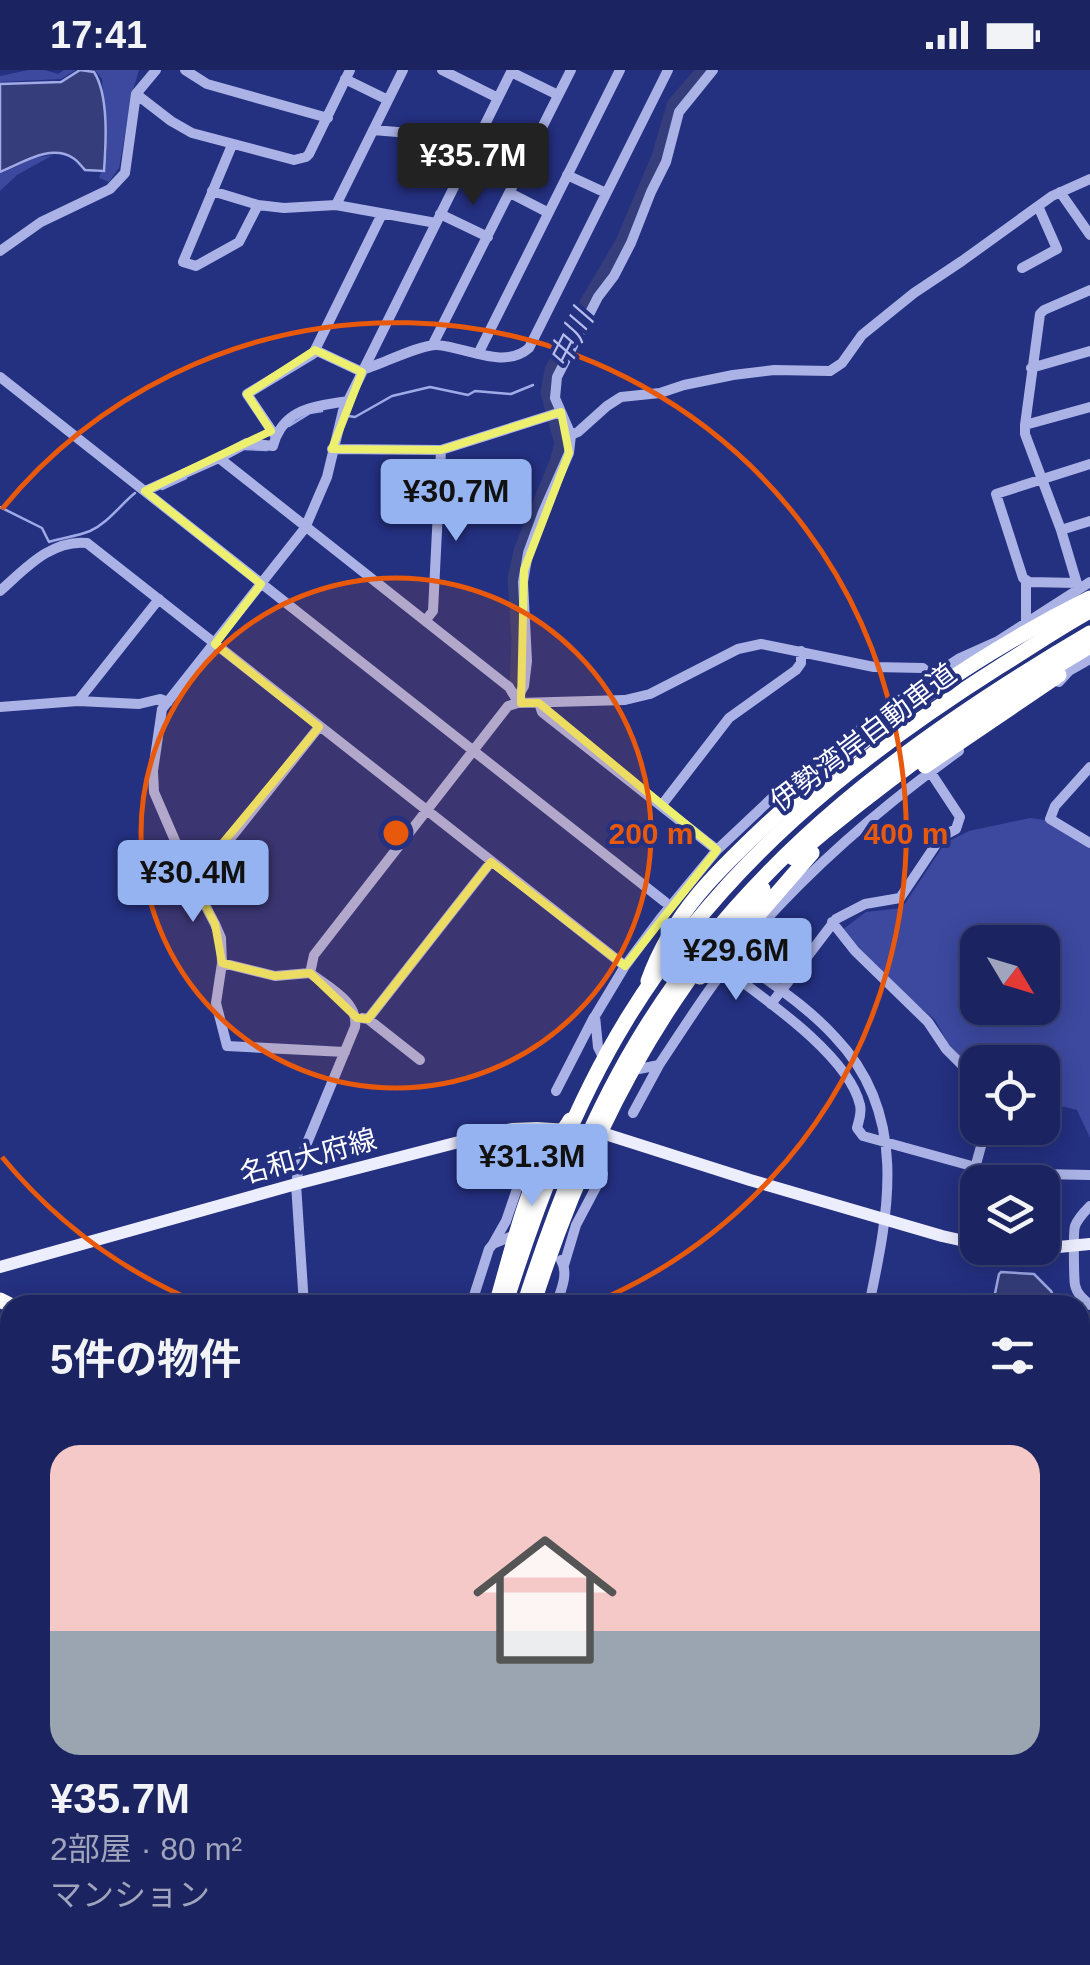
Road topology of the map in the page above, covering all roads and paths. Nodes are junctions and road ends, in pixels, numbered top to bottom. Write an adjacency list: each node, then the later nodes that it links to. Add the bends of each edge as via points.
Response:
1 (156, 70): 12 (street)
2 (186, 70): 16 (street, via 207,84)
3 (403, 70): 15 (street)
4 (442, 70): 10 (street)
5 (571, 70): 13 (street)
6 (620, 70): 22 (street)
7 (668, 70): 27 (street)
8 (713, 70): 48 (street, via 678,112 666,162 630,243 556,378)
9 (512, 71): 13 (street); 14 (street)
10 (456, 73): 14 (street)
11 (348, 75): 15 (street); 16 (street)
12 (136, 94): 19 (street, via 182,128); 36 (street, via 118,182)
13 (558, 95): 26 (street)
14 (498, 98): 20 (street)
15 (388, 100): 17 (street)
16 (328, 118): 19 (street, via 302,159)
17 (373, 130): 18 (street); 29 (street)
18 (430, 134): 20 (street); 21 (street)
19 (232, 145): 24 (street)
20 (474, 148): 33 (street)
21 (425, 173)
22 (568, 174): 27 (street); 31 (street)
23 (1090, 179): 25 (street)
24 (212, 191): 28 (street); 28 (street, via 182,262 192,266 239,242)
25 (1060, 192): 30 (street); 34 (street)
26 (510, 193): 31 (street); 35 (street)
27 (606, 194): 42 (street, via 524,353)
28 (258, 205): 29 (street)
29 (336, 206): 32 (street)
30 (1038, 206): 37 (street, via 1057,249); 50 (street, via 914,292 830,371 732,375 621,397)
31 (548, 212): 42 (street)
32 (382, 214): 33 (street); 40 (street)
33 (438, 219): 35 (street); 44 (street)
34 (1090, 235)
35 (488, 238): 39 (street)
36 (0, 250)
37 (1022, 268)
38 (1090, 290): 43 (street, via 1041,312)
39 (434, 344): 42 (street); 44 (street)
40 (315, 350): 44 (street); 51 (street, via 247,394)
41 (1090, 351): 43 (street)
42 (478, 354)
43 (1031, 368): 49 (street)
44 (362, 371): 46 (street)
45 (0, 377): 57 (street)
46 (348, 401): 51 (street, via 309,407 282,423); 52 (street)
47 (1090, 407): 49 (street)
48 (556, 414): 50 (street); 53 (street)
49 (1025, 426): 56 (street)
50 (571, 436): 75 (street, via 567,462 528,553 528,661)
51 (276, 438): 54 (street, via 273,446 247,443)
52 (332, 449): 53 (street); 59 (street)
53 (441, 450): 68 (street, via 433,611)
54 (219, 458): 57 (street); 59 (street)
55 (1090, 464): 56 (street)
56 (1043, 478): 60 (street); 61 (street, via 996,494)
57 (145, 491): 63 (street)
58 (1090, 521): 60 (street)
59 (306, 528): 63 (street); 68 (street)
60 (1062, 530): 64 (street)
61 (1026, 581): 64 (street); 69 (street)
62 (1090, 582): 64 (street)
63 (262, 584): 71 (street); 81 (street)
64 (1082, 590): 69 (street); 97 (highway, via 942,682 801,792 731,857 672,927)
65 (0, 592): 66 (street, via 46,552 78,542)
66 (159, 599): 71 (street); 76 (street)
67 (1090, 609): 97 (highway, via 927,712 793,815); 133 (highway, 伊勢湾岸自動車道, bridge, via 865,760 792,819 720,894 658,973 600,1068 553,1171)
68 (425, 621): 75 (street)
69 (1026, 622): 74 (street)
70 (1090, 633): 134 (highway, 伊勢湾岸自動車道, bridge, via 878,774 806,833 735,906 674,984 618,1076 570,1178)
71 (215, 644): 77 (street); 80 (street)
72 (801, 651): 74 (street, via 874,667 923,668); 78 (street, via 761,644 650,694); 84 (street, via 796,670 729,718)
73 (1090, 652): 83 (street, via 1062,680); 98 (highway, via 844,824); 98 (highway, via 967,722 818,836 749,904)
74 (932, 677): 87 (street, via 791,780)
75 (517, 700): 78 (street); 81 (street)
76 (78, 701): 77 (street); 79 (street)
77 (168, 702): 89 (street, via 152,779)
78 (540, 703): 84 (street, via 542,712)
79 (0, 707)
80 (320, 727): 85 (street); 89 (street)
81 (474, 750): 85 (street); 90 (street)
82 (1090, 767): 86 (street, via 1050,819)
83 (931, 773): 91 (street, via 960,818 956,829 940,836 900,898 865,904); 95 (street, via 825,859)
84 (661, 806): 87 (street)
85 (426, 811): 88 (street); 96 (street, via 314,955)
86 (1090, 843)
87 (718, 850): 94 (street)
88 (491, 862): 94 (street); 101 (street)
89 (192, 880): 93 (street, via 215,924)
90 (665, 902)
91 (832, 922): 99 (street, bridge); 105 (street)
92 (740, 960): 112 (street, via 838,1040 870,1087)
93 (222, 962): 96 (street, via 276,976); 102 (street, via 216,1003 227,1046)
94 (625, 966): 100 (street)
95 (726, 970): 99 (street); 106 (street)
96 (310, 973): 101 (street)
97 (648, 981): 103 (highway)
98 (675, 1000): 107 (highway)
99 (770, 1004): 112 (street, via 842,1070 861,1107 860,1134)
100 (595, 1016): 103 (street); 108 (street)
101 (362, 1018): 102 (street); 104 (street)
102 (345, 1052): 118 (street)
103 (602, 1057): 110 (highway)
104 (420, 1060)
105 (960, 1064)
106 (659, 1065): 107 (street); 109 (street)
107 (632, 1070): 111 (highway)
108 (556, 1091)
109 (633, 1113)
110 (565, 1130): 111 (main road, 名和大府線); 118 (main road, 名和大府線, via 512,1130); 121 (highway, via 552,1143)
111 (599, 1132): 120 (main road, 名和大府線); 127 (highway)
112 (886, 1144): 114 (street); 120 (street)
113 (529, 1154): 123 (street)
114 (965, 1165)
115 (603, 1174): 128 (street)
116 (1060, 1174): 117 (street)
117 (1090, 1175)
118 (296, 1184): 129 (main road, 名和大府線); 130 (street)
119 (1090, 1206): 126 (street, via 1074,1228)
120 (886, 1218): 122 (main road, 名和大府線); 137 (street)
121 (517, 1234): 123 (street); 132 (highway)
122 (960, 1240)
123 (492, 1244): 131 (street)
124 (1090, 1244): 126 (main road)
125 (1060, 1246): 126 (main road)
126 (1074, 1246): 138 (street)
127 (552, 1247): 128 (street); 135 (highway)
128 (564, 1265): 136 (street)
129 (0, 1267)
130 (303, 1295)
131 (474, 1295)
132 (499, 1295)
133 (508, 1295)
134 (527, 1295)
135 (536, 1295)
136 (559, 1295)
137 (872, 1295)
138 (1081, 1295)

